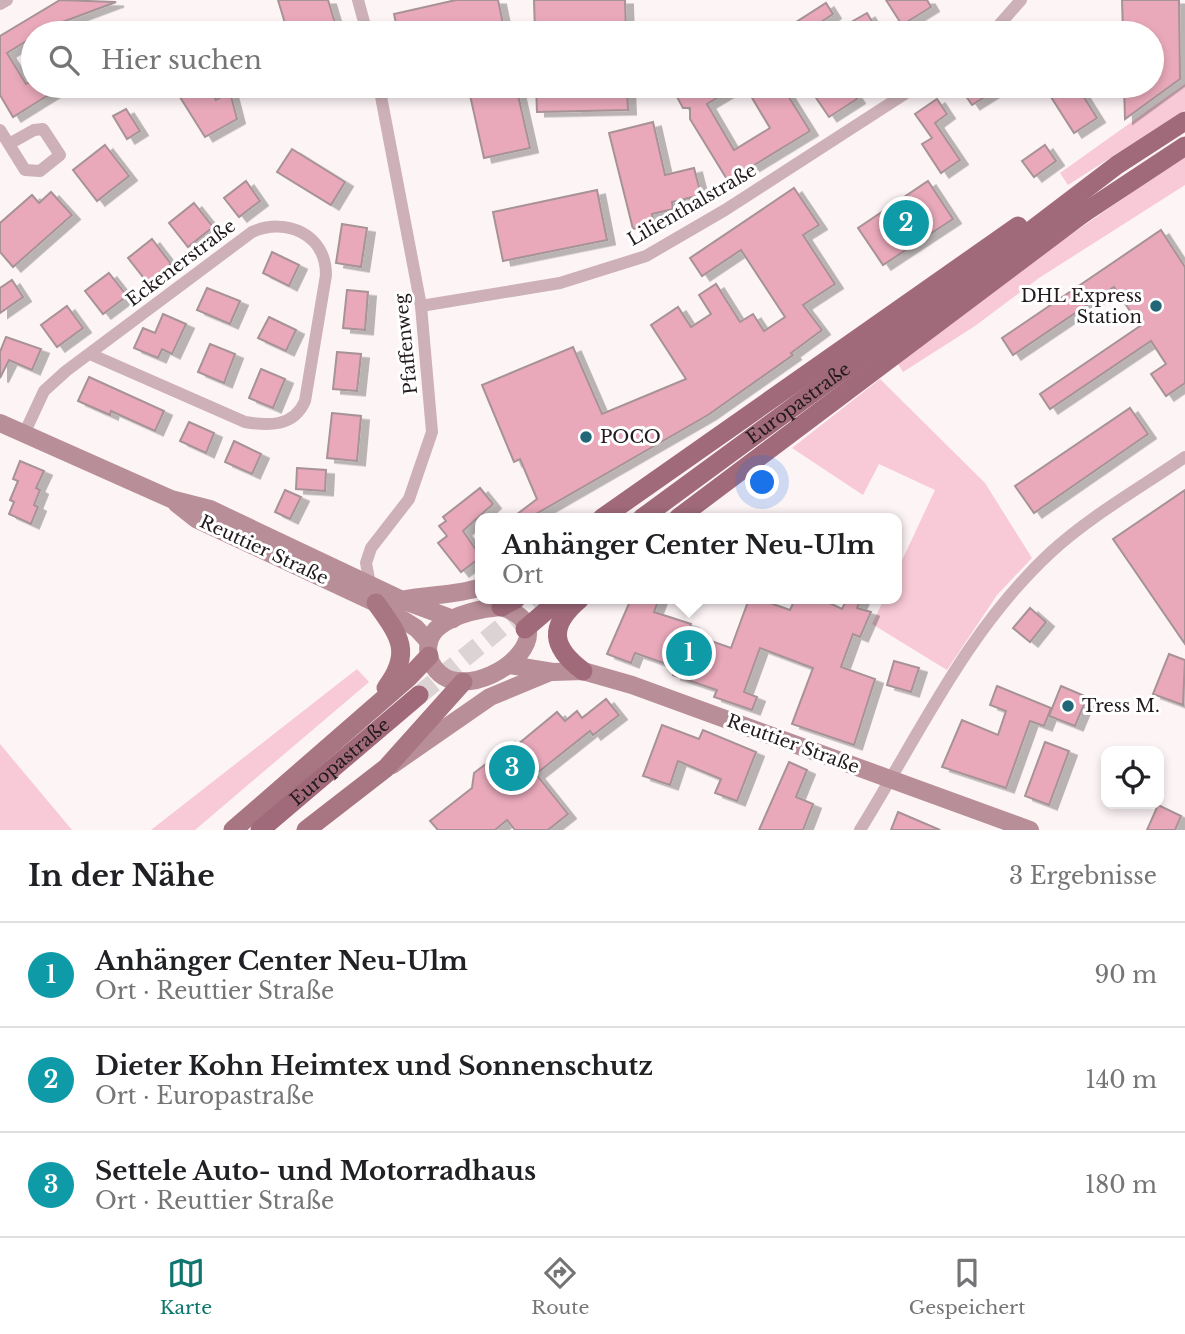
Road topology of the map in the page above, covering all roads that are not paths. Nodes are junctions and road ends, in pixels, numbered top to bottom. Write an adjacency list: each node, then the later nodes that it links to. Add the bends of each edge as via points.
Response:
1 (7, 0): 4 (street)
2 (358, 0): 5 (street)
3 (1021, 0): 6 (street)
4 (0, 4)
5 (364, 21)
6 (1003, 21)
7 (381, 98): 16 (street, Pfaffenweg)
8 (897, 98): 16 (street, Lilienthalstraße, via 646,256 561,283)
9 (1185, 121): 13 (highway, Europastraße)
10 (0, 130): 11 (street)
11 (9, 144)
12 (1185, 146): 14 (highway, Europastraße)
13 (1117, 164): 15 (highway, Europastraße); 21 (highway, via 995,241)
14 (1085, 212): 15 (highway, Europastraße); 23 (highway)
15 (957, 287): 22 (highway, Europastraße)
16 (421, 306): 25 (street, Pfaffenweg, via 432,432 409,499 371,548 366,563)
17 (90, 354): 17 (street, Eckenerstraße, via 262,228 280,226 303,232 324,258 326,275 305,401 283,422 245,422); 19 (street, Eckenerstraße, via 44,391)
18 (0, 423): 19 (main road, Reuttier Straße)
19 (24, 434): 25 (main road, Reuttier Straße, via 171,499 196,519)
20 (1185, 457): 41 (street, via 1077,530 1037,567 956,666)
21 (610, 513)
22 (649, 513)
23 (685, 513)
24 (475, 589): 26 (main road)
25 (373, 593): 26 (main road, Reuttier Straße); 33 (main road, Reuttier Straße, via 416,628); 39 (main road, via 402,652 398,670)
26 (402, 600): 31 (main road, Reuttier Straße)
27 (506, 604): 31 (main road)
28 (510, 604): 32 (main road)
29 (556, 604): 32 (highway)
30 (575, 604): 36 (highway, via 559,623 557,637 563,653)
31 (453, 619): 33 (main road, via 440,625)
32 (526, 638): 34 (main road, Reuttier Straße); 35 (main road)
33 (429, 649): 37 (main road, Reuttier Straße, via 438,673); 39 (main road, via 409,677)
34 (510, 665): 35 (main road, Reuttier Straße); 37 (main road, Reuttier Straße)
35 (553, 671): 36 (main road, Reuttier Straße); 40 (main road, via 490,697)
36 (583, 671): 41 (main road, Reuttier Straße, via 644,688)
37 (463, 682): 40 (main road)
38 (419, 695): 43 (highway, Europastraße)
39 (373, 705): 42 (main road)
40 (386, 768): 44 (main road)
41 (891, 780): 45 (street); 46 (main road, Reuttier Straße)
42 (233, 830)
43 (260, 830)
44 (306, 830)
45 (860, 830)
46 (1030, 830)

